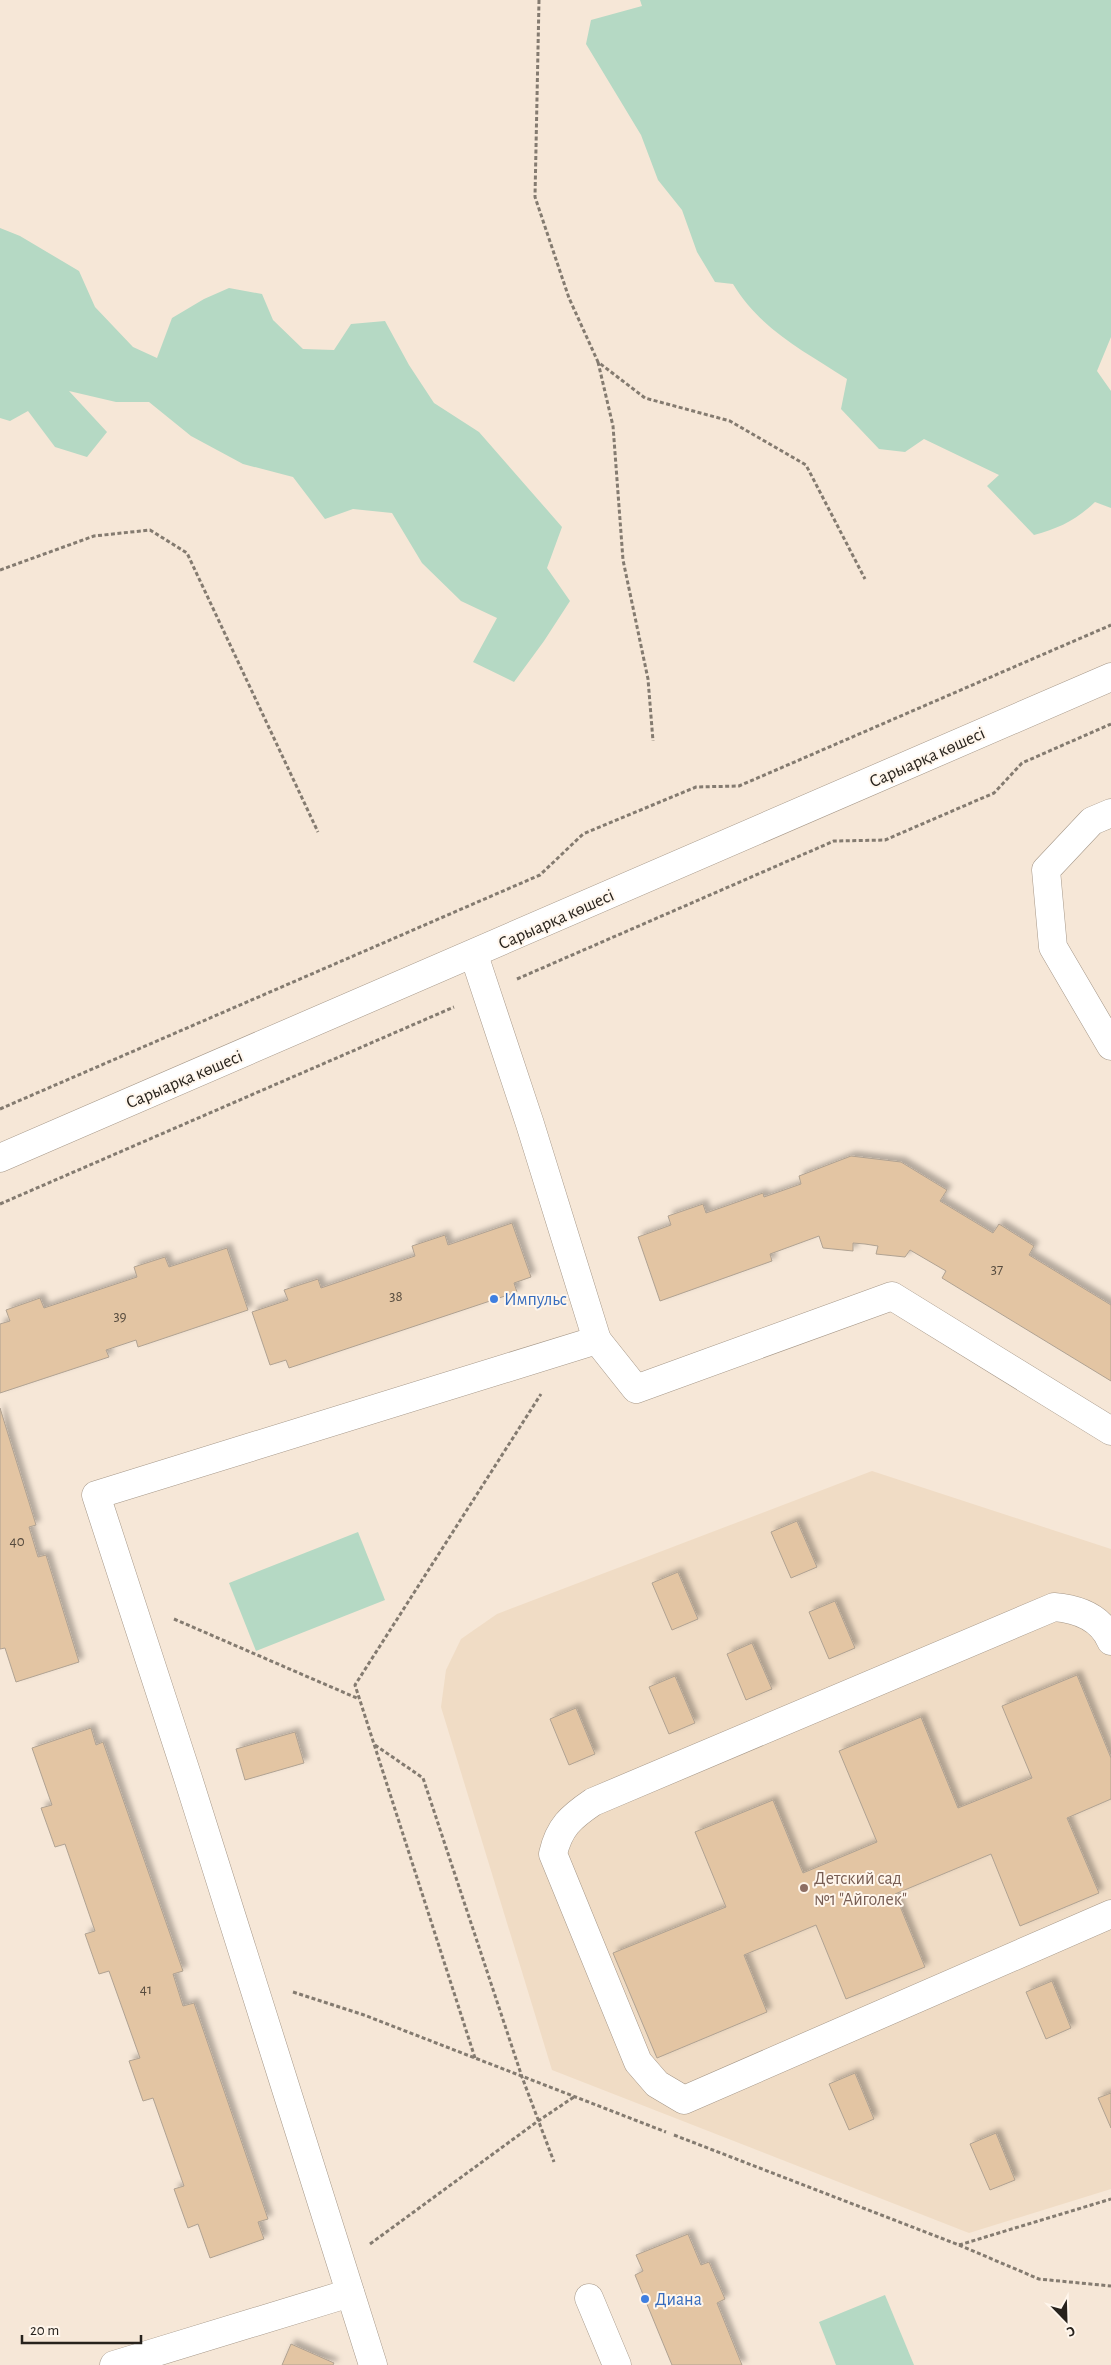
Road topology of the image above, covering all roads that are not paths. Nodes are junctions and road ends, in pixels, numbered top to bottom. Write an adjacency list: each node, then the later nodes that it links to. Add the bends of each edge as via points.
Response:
1 (1111, 676): 3 (street, Сарыарқа көшесі)
2 (1111, 812): 4 (street, via 1092,821 1046,870 1053,947)
3 (474, 954): 5 (street, Сарыарқа көшесі); 6 (street)
4 (1111, 1046)
5 (0, 1158)
6 (597, 1340): 7 (street, via 636,1389 892,1296); 10 (street, via 96,1495)
7 (1111, 1431)
8 (1111, 1641): 9 (street, via 1107,1632 1090,1616 1074,1609 1054,1607 593,1802 571,1817 556,1839 553,1854 638,2062 657,2084 684,2100)
9 (1111, 1914)
10 (350, 2293): 12 (street); 13 (street)
11 (589, 2298): 14 (street)
12 (114, 2365)
13 (373, 2365)
14 (617, 2365)

